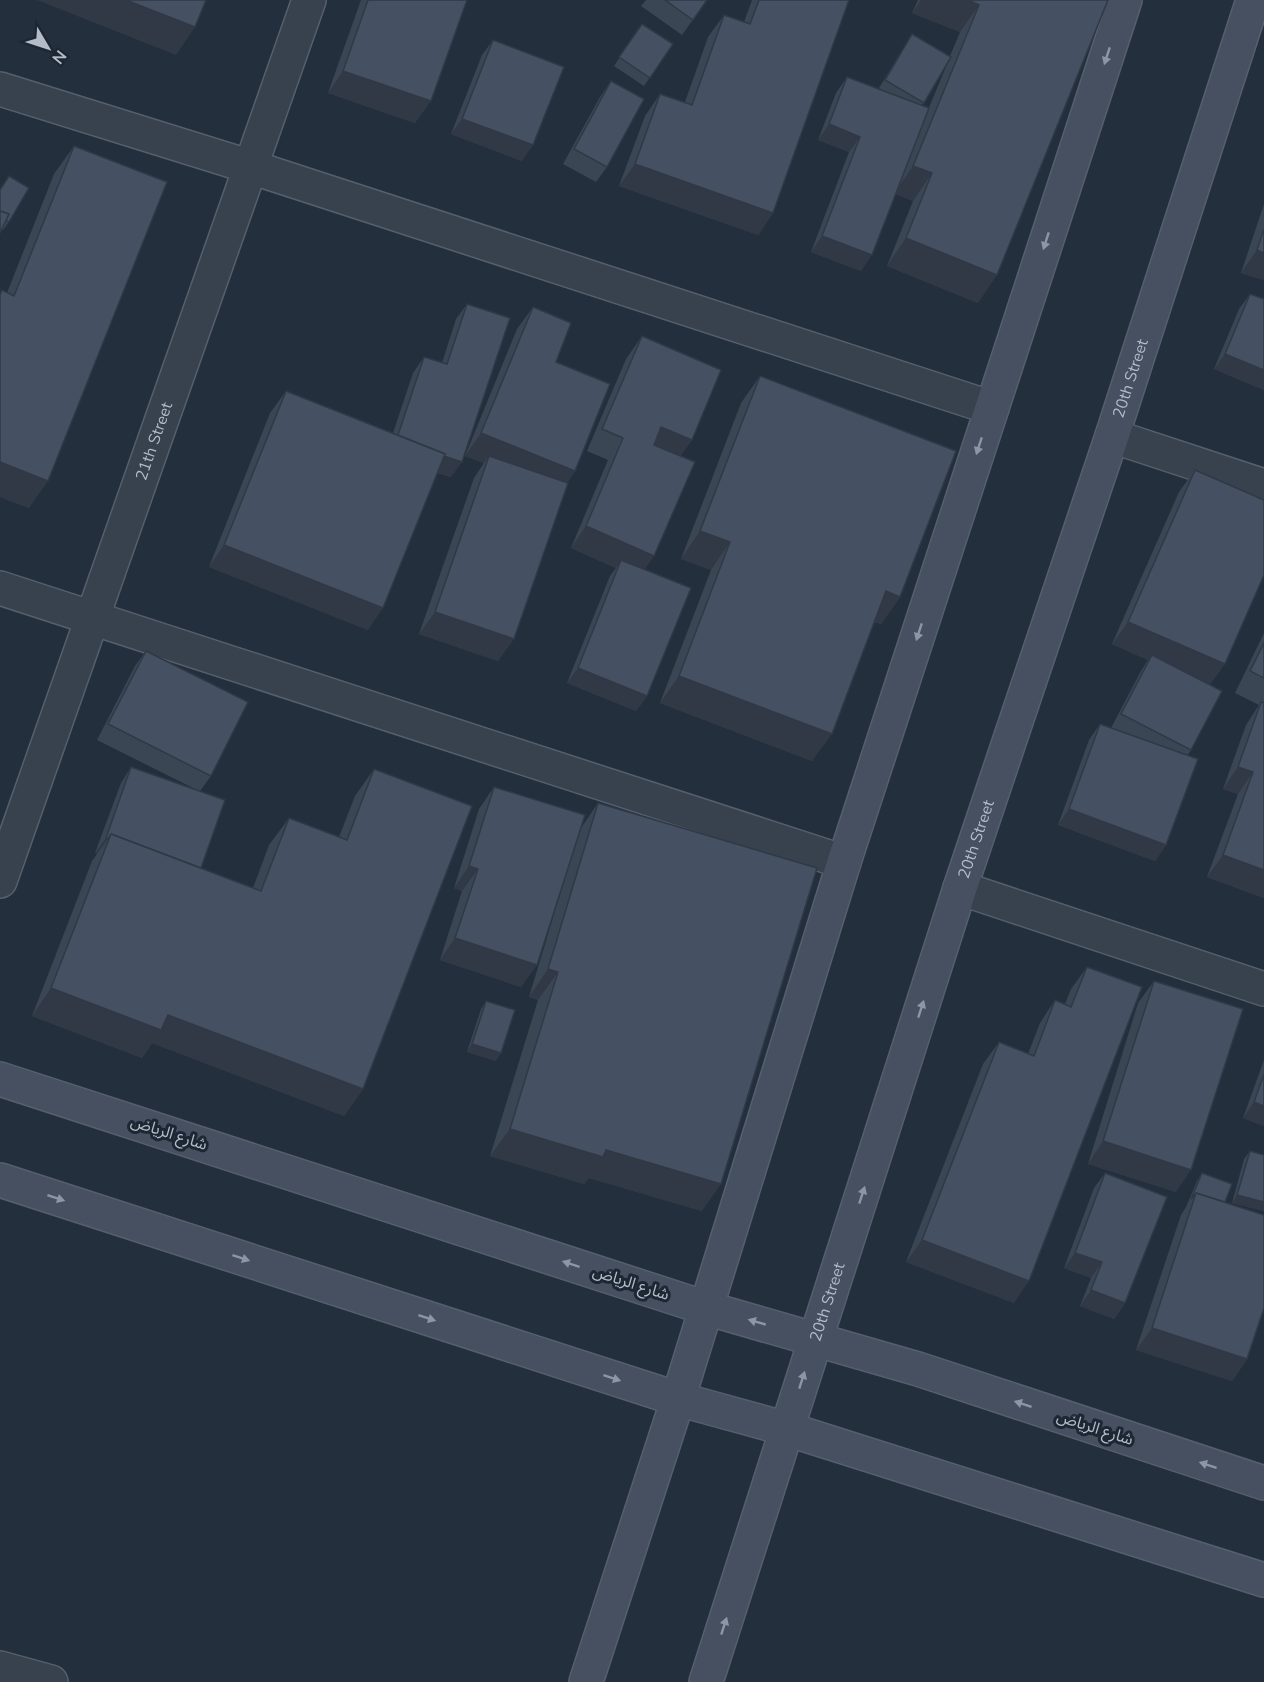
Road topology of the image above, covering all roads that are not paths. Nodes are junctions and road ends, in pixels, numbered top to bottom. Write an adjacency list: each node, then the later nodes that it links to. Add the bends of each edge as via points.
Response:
1 (309, 0): 5 (street, 21th Street)
2 (1125, 0): 6 (street, one-way to 6)
3 (1253, 0): 7 (street, 20th Street)
4 (0, 89): 5 (street)
5 (251, 167): 6 (street); 10 (street, 21th Street)
6 (992, 408): 11 (street, one-way to 11)
7 (1112, 436): 8 (street); 13 (street, 20th Street)
8 (1264, 486)
9 (0, 588): 10 (street)
10 (93, 617): 11 (street); 12 (street, 21th Street)
11 (844, 862): 17 (street)
12 (0, 882)
13 (960, 888): 14 (street); 18 (street, 20th Street, one-way to 13)
14 (1264, 988)
15 (0, 1079): 17 (street, شارع الرياض, one-way to 15)
16 (0, 1180): 19 (street, one-way to 19)
17 (706, 1308): 18 (street, شارع الرياض, one-way to 17); 19 (street)
18 (815, 1339): 20 (street, 20th Street, one-way to 18); 21 (street, شارع الرياض, one-way to 18)
19 (678, 1400): 20 (street); 25 (street)
20 (786, 1429): 22 (street); 26 (street, 20th Street, one-way to 20)
21 (1264, 1484)
22 (1264, 1580)
23 (0, 1668): 24 (street)
24 (51, 1682)
25 (586, 1682)
26 (706, 1682)

